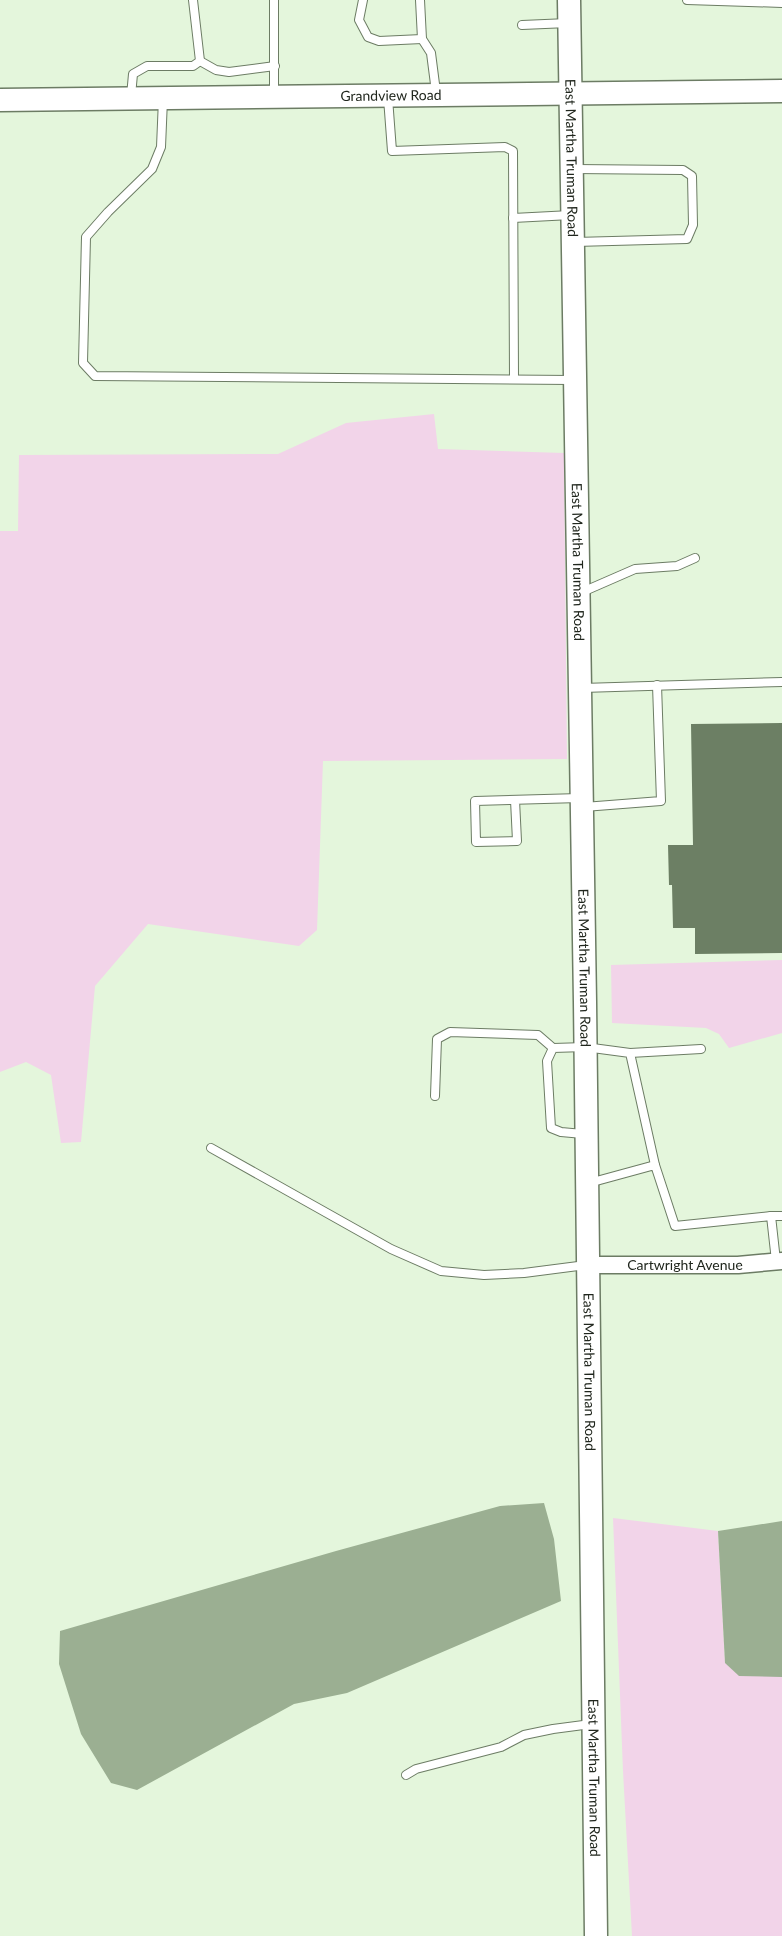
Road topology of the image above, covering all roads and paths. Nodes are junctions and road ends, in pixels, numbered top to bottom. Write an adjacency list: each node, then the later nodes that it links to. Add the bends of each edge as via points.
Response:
1 (193, 0): 11 (lane)
2 (274, 0): 12 (lane)
3 (363, 0): 10 (lane, via 359,20 368,38 379,41)
4 (420, 0): 10 (lane)
5 (570, 0): 8 (main road, East Martha Truman Road)
6 (688, 0): 7 (lane)
7 (782, 3)
8 (570, 23): 9 (lane); 14 (main road, East Martha Truman Road)
9 (522, 25)
10 (422, 39): 15 (lane, via 432,53)
11 (200, 62): 12 (lane, via 229,72); 18 (lane, via 193,66 147,66 133,74)
12 (275, 66): 17 (lane)
13 (782, 92): 14 (main road, Grandview Road)
14 (571, 93): 15 (main road, Grandview Road); 21 (main road, East Martha Truman Road)
15 (436, 94): 16 (main road, Grandview Road)
16 (388, 95): 17 (main road, Grandview Road); 23 (lane, via 392,151 505,147 513,150)
17 (274, 97): 19 (main road, Grandview Road)
18 (131, 98): 19 (main road, Grandview Road); 20 (main road, Grandview Road)
19 (163, 98): 25 (lane, via 161,146 152,169 86,237 83,363 95,376)
20 (0, 100)
21 (572, 169): 22 (main road, East Martha Truman Road); 24 (lane, via 683,170 692,176 693,225 687,239)
22 (573, 214): 23 (lane); 24 (main road, East Martha Truman Road)
23 (513, 218): 25 (lane)
24 (573, 242): 26 (main road, East Martha Truman Road)
25 (514, 379): 26 (lane)
26 (576, 380): 28 (main road, East Martha Truman Road)
27 (695, 558): 28 (lane, via 677,566 635,569)
28 (578, 594): 31 (main road, East Martha Truman Road)
29 (782, 682): 30 (lane)
30 (657, 685): 31 (lane); 33 (lane, via 661,801)
31 (580, 688): 33 (main road, East Martha Truman Road)
32 (515, 800): 32 (lane, via 475,801 476,842 517,841); 33 (lane)
33 (582, 802): 34 (main road, East Martha Truman Road)
34 (585, 1047): 35 (lane); 37 (lane); 39 (main road, East Martha Truman Road)
35 (553, 1048): 38 (lane, via 538,1035 450,1032 437,1039); 39 (lane, via 547,1061 551,1128)
36 (701, 1049): 37 (lane)
37 (630, 1053): 41 (lane)
38 (435, 1096)
39 (586, 1135): 42 (main road, East Martha Truman Road)
40 (212, 1148): 46 (lane, via 391,1249 441,1271 484,1275)
41 (655, 1165): 42 (lane); 43 (lane, via 675,1226)
42 (586, 1184): 46 (main road, East Martha Truman Road)
43 (771, 1216): 44 (lane); 45 (lane)
44 (782, 1216)
45 (779, 1261): 46 (street, Cartwright Avenue, via 738,1265)
46 (586, 1265): 47 (main road, East Martha Truman Road)
47 (594, 1724): 48 (lane, via 524,1735 501,1747 416,1769); 49 (main road, East Martha Truman Road)
48 (406, 1775)
49 (596, 1936)

